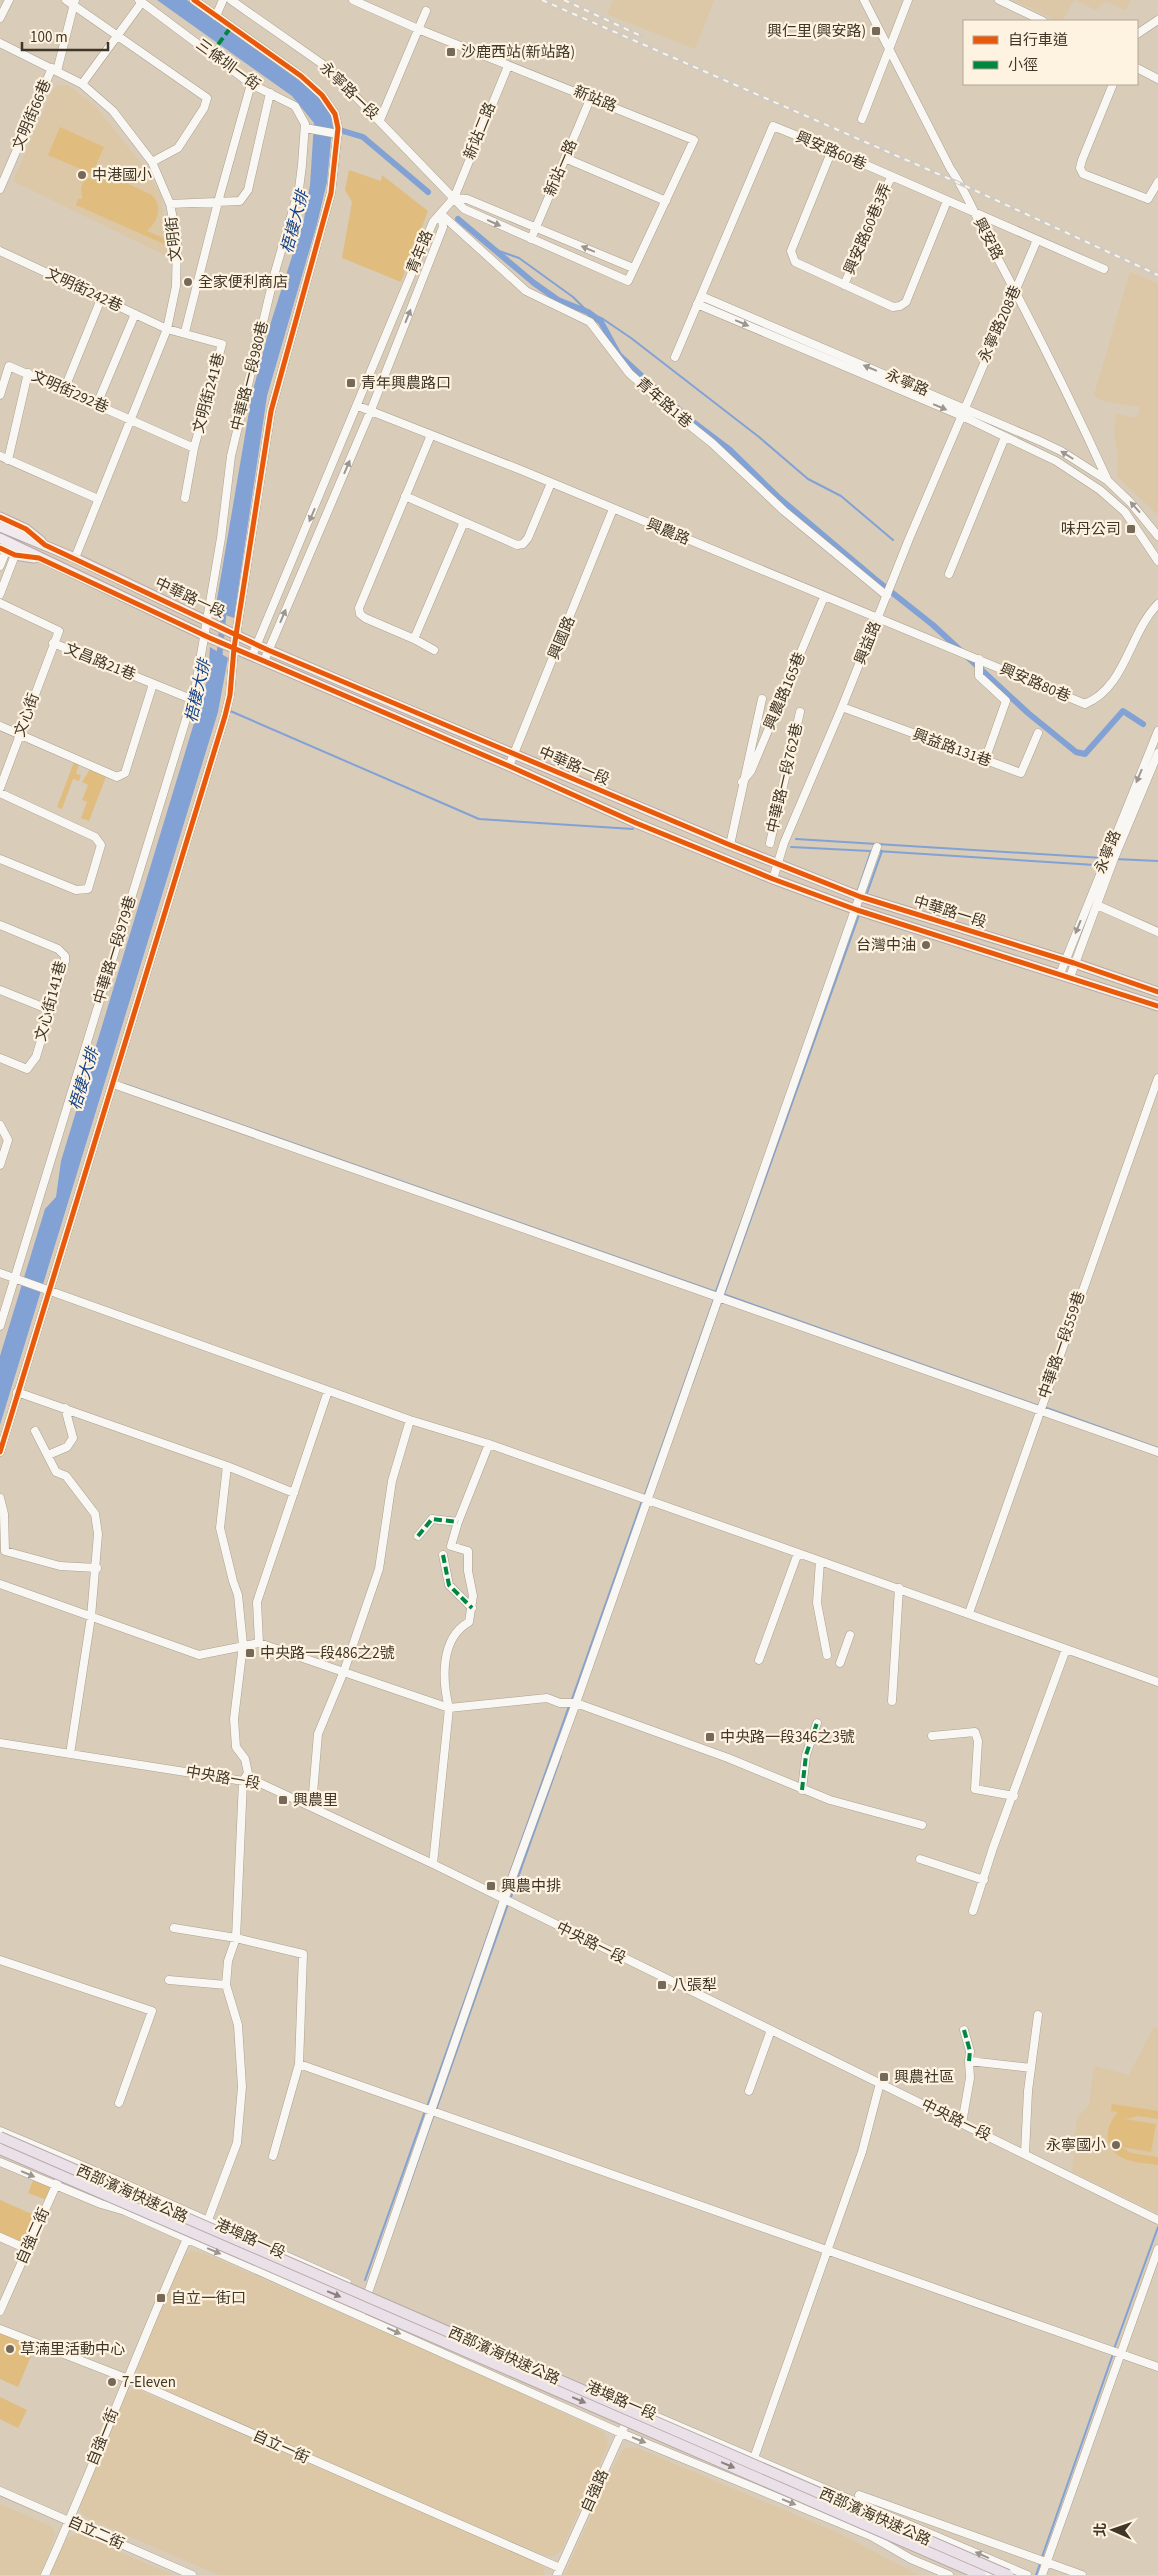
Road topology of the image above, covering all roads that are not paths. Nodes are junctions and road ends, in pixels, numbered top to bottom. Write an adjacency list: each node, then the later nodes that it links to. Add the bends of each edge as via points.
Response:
1 (9, 0): 14 (street)
2 (66, 0): 11 (street)
3 (194, 0): 13 (street)
4 (223, 0): 13 (street)
5 (231, 0): 32 (street, 永寧路一段, via 328,68)
6 (353, 0): 17 (street, 新站路)
7 (864, 0): 21 (street, 興安路)
8 (908, 0): 21 (street)
9 (999, 0): 15 (street)
10 (141, 1): 19 (street); 27 (street, 三條圳一街)
11 (74, 3): 19 (street); 23 (street, 文明街66巷)
12 (426, 11): 17 (street)
13 (216, 16): 34 (street, via 301,76 322,95 335,114)
14 (0, 18)
15 (1041, 20)
16 (1158, 20): 18 (street)
17 (418, 29): 22 (street, 新站路); 32 (street)
18 (1138, 33)
19 (119, 35): 26 (street); 37 (street, via 207,98 178,148)
20 (0, 43): 23 (street, 文明街)
21 (889, 49): 31 (street); 46 (street, 興安路)
22 (508, 66): 30 (street, 新站路); 41 (street, 新站二路)
23 (54, 69): 26 (street, 文明街); 40 (street, 文明街66巷)
24 (1138, 69): 25 (street)
25 (1158, 79)
26 (82, 84): 37 (street, 文明街, via 113,111)
27 (251, 84): 29 (street, 三條圳一街); 44 (street)
28 (1113, 85): 39 (street, via 1080,168 1082,174 1148,199)
29 (270, 93): 33 (street, 三條圳一街, via 295,106 302,115); 44 (street, via 248,190 240,201)
30 (591, 97): 36 (street, 新站一路); 42 (street, 新站路, via 694,140)
31 (862, 119)
32 (380, 120): 41 (street, 永寧路一段)
33 (305, 131): 34 (street); 103 (street, 中華路一段980巷, via 299,189 275,272 231,456)
34 (338, 134): 104 (street, via 331,192 271,411)
35 (832, 150): 38 (street, 興安路60巷); 55 (street, via 791,251 795,262); 57 (street, 興安路60巷, via 773,126)
36 (565, 158): 42 (street); 48 (street, 新站一路)
37 (152, 162): 45 (street, 文明街)
38 (891, 176): 43 (street, 興安路60巷); 55 (street, 興安路60巷3弄)
39 (1158, 182)
40 (0, 189)
41 (454, 198): 47 (street, 新站二路); 48 (street, via 467,199); 49 (street, 永寧路一段, one-way to 49, via 464,209)
42 (666, 201): 52 (street, 新站路)
43 (947, 201): 46 (street, 興安路60巷); 55 (street, 興安路60巷3弄, via 906,302 893,307)
44 (218, 202): 45 (street); 62 (street)
45 (170, 204): 61 (street, 文明街, via 177,240 177,266)
46 (972, 210): 50 (street, 興安路60巷); 56 (street, 興安路)
47 (441, 214): 68 (street, 青年路, via 433,222); 70 (street, 青年路, one-way to 47, via 443,227); 98 (street, 青年路1巷, via 526,291 590,322 629,373 712,443 784,511)
48 (535, 227): 49 (street, 新站一路); 52 (street, one-way to 48)
49 (531, 239): 54 (street, 永寧路一段)
50 (1037, 240): 53 (street, 興安路60巷); 56 (street, 永寧路208巷)
51 (0, 251): 58 (street, 文明街242巷)
52 (633, 268): 54 (street, 新站路)
53 (1104, 269)
54 (628, 281)
55 (844, 285)
56 (1016, 290): 69 (street, 永寧路208巷); 78 (street, 興安路)
57 (701, 296): 59 (street); 69 (street, 永寧路, one-way to 57)
58 (101, 299): 60 (street, 文明街242巷); 65 (street)
59 (697, 304): 63 (street); 71 (street, 永寧路, one-way to 71)
60 (135, 314): 61 (street, 文明街242巷); 67 (street)
61 (167, 329): 62 (street, 文明街241巷); 72 (street, 文明街)
62 (185, 332): 75 (street, 文明街241巷, via 222,344)
63 (675, 357)
64 (28, 373): 65 (street, 文明街292巷); 66 (street, 文明街292巷, via 10,366); 77 (street)
65 (64, 390): 67 (street, 文明街292巷)
66 (0, 395)
67 (97, 404): 72 (street, 文明街292巷)
68 (358, 406): 70 (street, 興農路); 108 (street, 青年路, one-way to 108)
69 (964, 407): 71 (street, 興益路); 78 (street, 永寧路, one-way to 69, via 1061,451)
70 (371, 410): 73 (street, 興農路); 110 (street, 青年路, one-way to 70)
71 (960, 415): 74 (street, 永寧路); 98 (street, 興益路)
72 (129, 419): 75 (street, 文明街292巷); 83 (street, 文明街)
73 (431, 435): 79 (street, 興農路); 81 (street)
74 (1005, 437): 80 (street, 永寧路, via 1056,461); 96 (street)
75 (194, 448): 82 (street, 文明街241巷)
76 (0, 456): 77 (street)
77 (8, 460): 83 (street)
78 (1108, 480): 80 (street); 88 (street, 興安路, one-way to 78)
79 (551, 483): 84 (street, 興農路); 86 (street, via 523,544 517,545)
80 (1100, 490): 94 (street, via 1125,512)
81 (405, 496): 86 (street); 106 (street, via 359,608 365,618)
82 (185, 498)
83 (98, 499): 93 (street, 文明街)
84 (612, 509): 99 (street, 興農路); 125 (street, 興國路)
85 (0, 517): 90 (main road, 中華路一段, via 26,529)
86 (464, 522): 106 (street)
87 (0, 527): 90 (main road, 中華路一段)
88 (1158, 536)
89 (0, 538): 92 (main road, 中華路一段)
90 (45, 545): 93 (main road, 中華路一段)
91 (7, 551): 92 (main road, 中華路一段); 95 (street); 97 (street)
92 (39, 558): 105 (main road, 中華路一段)
93 (75, 558): 103 (main road, 中華路一段)
94 (1158, 561)
95 (0, 566)
96 (949, 574)
97 (0, 594)
98 (887, 596): 102 (street, 興益路)
99 (824, 597): 102 (street, 興農路); 128 (street, 興農路165巷, via 751,771)
100 (0, 603): 107 (street, 文昌路21巷, via 59,631)
101 (1158, 604): 113 (street, 興安路80巷, via 1149,613 1116,677 1096,699 1085,704)
102 (878, 618): 113 (street, 興農路); 118 (street, 興益路)
103 (210, 622): 104 (main road, 中華路一段); 105 (street, 中華路一段979巷)
104 (237, 635): 108 (main road, 中華路一段); 109 (street)
105 (207, 636): 109 (main road, 中華路一段); 116 (street, 中華路一段979巷)
106 (414, 639): 111 (street)
107 (53, 643): 115 (street, 文昌路21巷); 123 (street, 文心街)
108 (257, 645): 110 (main road, 中華路一段); 112 (street, 青年路)
109 (234, 648): 112 (main road, 中華路一段); 152 (street, via 234,670 225,716)
110 (268, 650): 114 (street, 青年路); 125 (main road, 中華路一段)
111 (434, 650)
112 (252, 656): 114 (main road, 中華路一段)
113 (979, 659): 126 (street, via 979,676 1006,700)
114 (264, 661): 127 (main road, 中華路一段)
115 (154, 684): 116 (street, 文昌路21巷); 123 (street, via 125,773 117,777)
116 (191, 699): 156 (street, 中華路一段979巷, via 48,1176)
117 (762, 700): 128 (street)
118 (842, 707): 126 (street, 興益路131巷); 135 (street, 興益路)
119 (800, 712): 131 (street, 中華路一段762巷)
120 (0, 726): 123 (street)
121 (1158, 731): 142 (street, 永寧路, one-way to 142)
122 (1038, 733): 126 (street, 興益路131巷, via 1020,773)
123 (20, 734): 129 (street, 文心街)
124 (1158, 753): 138 (street, 永寧路)
125 (513, 754): 127 (street, 興國路); 132 (main road, 中華路一段)
126 (985, 760)
127 (509, 766): 136 (main road, 中華路一段)
128 (742, 782): 132 (street)
129 (0, 788)
130 (0, 793): 134 (street, via 96,837 101,845 88,889 76,890)
131 (770, 843)
132 (730, 845): 135 (main road, 中華路一段)
133 (877, 848): 137 (street)
134 (0, 859)
135 (777, 864): 136 (street, 興益路); 137 (main road, 中華路一段)
136 (773, 879): 139 (main road, 中華路一段)
137 (861, 897): 139 (street); 142 (main road, 中華路一段)
138 (1097, 905): 141 (street); 143 (street, 永寧路)
139 (857, 910): 144 (main road, 中華路一段); 158 (street)
140 (0, 925): 149 (street, 文心街141巷, via 58,949 65,956)
141 (1158, 932)
142 (1064, 960): 143 (main road, 中華路一段); 144 (street, 永寧路)
143 (1074, 963): 145 (street, 永寧路); 147 (main road, 中華路一段)
144 (1060, 974): 145 (main road, 中華路一段)
145 (1070, 977): 148 (main road, 中華路一段)
146 (0, 990): 149 (street)
147 (1158, 992)
148 (1158, 1006)
149 (50, 1010): 150 (street, 文心街141巷, via 36,1057 27,1069)
150 (0, 1058)
151 (1158, 1078): 163 (street, 中華路一段559巷)
152 (113, 1084): 157 (street); 158 (street)
153 (0, 1125): 154 (street, via 8,1140)
154 (0, 1165)
155 (0, 1273): 156 (street)
156 (14, 1277): 157 (street); 159 (street)
157 (50, 1289): 160 (street); 161 (street)
158 (719, 1297): 163 (street); 173 (street)
159 (0, 1326)
160 (328, 1390): 164 (street); 171 (street)
161 (18, 1392): 162 (street); 167 (street)
162 (65, 1408): 169 (street, via 73,1438 68,1447); 170 (street)
163 (1040, 1410): 168 (street); 183 (street, 中華路一段559巷)
164 (410, 1420): 166 (street); 192 (street, via 392,1481 379,1569)
165 (35, 1431): 169 (street)
166 (489, 1444): 173 (street); 174 (street)
167 (0, 1452)
168 (1158, 1452)
169 (48, 1456): 179 (street, via 56,1472 66,1476 95,1514)
170 (227, 1466): 171 (street); 187 (street, via 220,1528 238,1595)
171 (294, 1493): 186 (street, via 257,1602)
172 (0, 1498): 179 (street, via 5,1551 60,1566)
173 (648, 1500): 176 (street); 195 (street)
174 (458, 1522): 175 (street, via 432,1519); 182 (street, via 451,1546 468,1551)
175 (418, 1536)
176 (798, 1553): 178 (street); 190 (street)
177 (443, 1554): 182 (street, via 449,1585)
178 (820, 1561): 181 (street); 189 (street, via 817,1603)
179 (97, 1568): 184 (street)
180 (0, 1584): 184 (street)
181 (899, 1588): 183 (street); 194 (street)
182 (472, 1608): 196 (street, via 469,1622 456,1632 448,1646 446,1696)
183 (969, 1613): 188 (street)
184 (91, 1617): 187 (street, via 199,1655); 200 (street)
185 (850, 1636): 191 (street)
186 (259, 1643): 187 (street); 192 (street)
187 (243, 1644): 201 (street, via 234,1719 236,1747 245,1759 248,1773)
188 (1066, 1649): 193 (street); 203 (street)
189 (827, 1655)
190 (760, 1660)
191 (840, 1663)
192 (344, 1671): 196 (street); 204 (street, via 318,1734)
193 (1158, 1682)
194 (892, 1701)
195 (576, 1703): 196 (street, via 560,1703 547,1698); 202 (street, via 728,1758); 209 (street)
196 (449, 1708): 207 (street)
197 (817, 1723): 202 (street, via 806,1755)
198 (932, 1736): 203 (street, via 975,1732 978,1741 975,1789)
199 (0, 1743): 200 (street, 中央路一段)
200 (70, 1754): 201 (street, 中央路一段)
201 (243, 1781): 204 (street, 中央路一段, via 262,1784); 212 (street)
202 (802, 1790): 205 (street)
203 (1014, 1796): 208 (street)
204 (312, 1805): 207 (street, 中央路一段)
205 (922, 1825)
206 (920, 1859): 208 (street)
207 (433, 1864): 209 (street, 中央路一段)
208 (984, 1880): 210 (street)
209 (504, 1900): 217 (street, 中央路一段); 225 (street)
210 (973, 1911)
211 (174, 1928): 212 (street)
212 (236, 1938): 215 (street, via 228,1960); 220 (street, via 303,1954)
213 (0, 1960): 224 (street, via 152,2011)
214 (169, 1980): 215 (street)
215 (226, 1985): 241 (street, via 238,2025 242,2087 237,2142)
216 (1038, 2015): 221 (street)
217 (771, 2030): 222 (street, 中央路一段); 223 (street)
218 (964, 2030): 219 (street, via 970,2051)
219 (969, 2061): 221 (street); 226 (street, via 970,2078)
220 (299, 2064): 225 (street); 232 (street)
221 (1031, 2068): 231 (street)
222 (880, 2083): 226 (street, 中央路一段); 247 (street, via 862,2152)
223 (749, 2091)
224 (120, 2103)
225 (432, 2110): 247 (street); 248 (street)
226 (962, 2123): 231 (street, 中央路一段)
227 (0, 2132): 233 (street, 港埠路一段)
228 (0, 2137): 271 (highway, 西部濱海快速公路, bridge)
229 (0, 2143): 235 (street, 港埠路一段)
230 (0, 2149): 269 (highway, 西部濱海快速公路, one-way to 269, bridge)
231 (1025, 2154): 242 (street, 中央路一段)
232 (273, 2156)
233 (68, 2161): 235 (street, 自強二街); 238 (street, 港埠路一段)
234 (0, 2162): 237 (street, 港埠路一段, one-way to 237)
235 (63, 2171): 236 (street, 港埠路一段); 237 (street, 自強二街)
236 (81, 2179): 238 (street, 港埠路一段); 239 (street, 港埠路一段)
237 (56, 2186): 239 (street, 港埠路一段); 245 (street, 自強二街)
238 (134, 2188): 240 (street, 港埠路一段)
239 (125, 2211): 244 (street, 港埠路一段)
240 (198, 2216): 241 (street, 港埠路一段); 244 (street, 自強一街)
241 (208, 2220): 248 (street, 港埠路一段)
242 (1158, 2220)
243 (0, 2237): 245 (street)
244 (187, 2239): 250 (street, 港埠路一段, one-way to 250); 254 (street, 自強一街)
245 (27, 2249): 249 (street, 自強二街)
246 (1158, 2249): 252 (street)
247 (828, 2252): 252 (street); 257 (street)
248 (367, 2292): 250 (street); 255 (street, 港埠路一段)
249 (0, 2311)
250 (360, 2316): 256 (street, 港埠路一段, one-way to 256)
251 (0, 2328): 254 (street, 自立一街)
252 (1120, 2354): 253 (street); 264 (street)
253 (1158, 2367)
254 (128, 2379): 261 (street, 自強一街); 265 (street, 自立一街)
255 (634, 2407): 256 (street, 自強路); 257 (street, 港埠路一段)
256 (621, 2433): 262 (street, 港埠路一段, one-way to 262); 265 (street, 自強路)
257 (754, 2458): 260 (street, 港埠路一段)
258 (0, 2491): 261 (street, 自立二街)
259 (859, 2495): 264 (street)
260 (882, 2514): 263 (street); 272 (street, 港埠路一段, one-way to 260)
261 (70, 2521): 266 (street, 自強一街); 267 (street, 自立二街)
262 (871, 2536): 263 (street); 268 (street, 港埠路一段, via 911,2559)
263 (934, 2548): 270 (street)
264 (1045, 2562): 273 (street); 274 (street)
265 (558, 2572)
266 (45, 2575)
267 (192, 2575)
268 (949, 2575)
269 (981, 2575)
270 (995, 2575)
271 (1008, 2575)
272 (1026, 2575)
273 (1042, 2575)
274 (1082, 2575)

